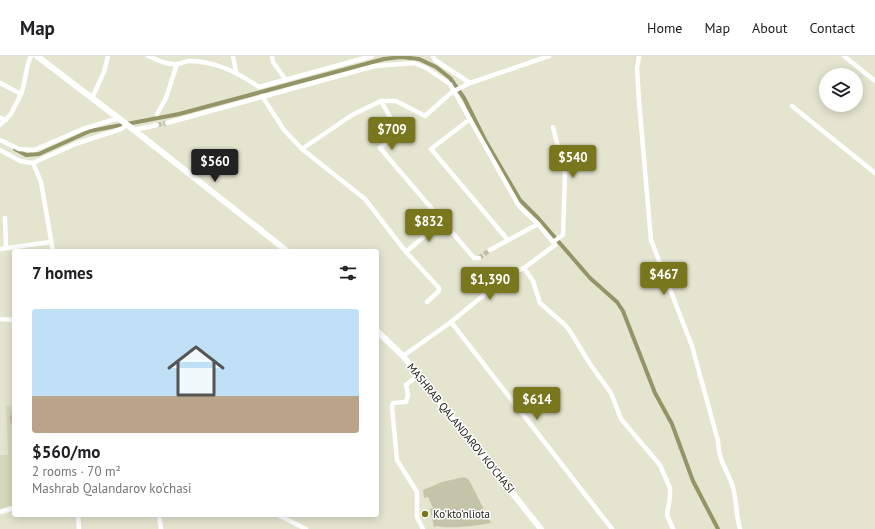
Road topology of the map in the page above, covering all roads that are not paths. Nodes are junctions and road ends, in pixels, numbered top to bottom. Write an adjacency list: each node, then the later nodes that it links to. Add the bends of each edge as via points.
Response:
1 (31, 56): 19 (street)
2 (37, 56): 21 (main road)
3 (108, 56): 21 (street)
4 (148, 56): 12 (street, via 162,62)
5 (233, 56): 13 (street)
6 (272, 56): 14 (street, via 273,62)
7 (372, 56): 14 (street)
8 (433, 56): 17 (street)
9 (549, 56): 17 (street)
10 (639, 56): 72 (street, via 639,101 651,240 692,346 718,450 734,492)
11 (844, 56): 15 (street)
12 (177, 64): 13 (street, via 188,61 220,66); 24 (street, via 166,98)
13 (236, 72): 14 (street, via 259,87)
14 (286, 80)
15 (875, 81)
16 (0, 83): 19 (street)
17 (469, 83): 18 (street)
18 (455, 90): 20 (street, via 443,78 420,65 394,64 375,66); 22 (street, via 425,116 406,104 396,101); 27 (street)
19 (21, 94): 28 (street)
20 (262, 96): 29 (street); 35 (street, via 284,130)
21 (92, 98): 26 (main road)
22 (381, 102): 35 (street, via 365,107); 40 (street, via 398,131 381,145 380,149)
23 (792, 106): 38 (street)
24 (157, 114)
25 (0, 118): 28 (street)
26 (119, 118): 33 (main road); 34 (street, via 83,129 34,150 19,149)
27 (470, 119): 41 (street, via 518,206); 42 (street, via 431,149)
28 (6, 120): 30 (street)
29 (167, 123)
30 (0, 125)
31 (157, 125): 33 (street)
32 (553, 127): 43 (street, via 565,174 562,235)
33 (131, 128): 37 (street, via 75,144); 48 (main road)
34 (0, 140)
35 (302, 149): 50 (street, via 365,199)
36 (0, 150): 37 (street, via 20,161)
37 (33, 163): 44 (street, via 41,182)
38 (875, 172)
39 (5, 218): 45 (street)
40 (442, 221): 50 (street); 51 (street, via 474,258)
41 (538, 224): 42 (street); 43 (street)
42 (507, 239): 49 (street)
43 (553, 241): 52 (street, via 555,245)
44 (51, 242): 45 (street); 47 (street)
45 (6, 248): 46 (street)
46 (0, 249)
47 (52, 249)
48 (284, 249)
49 (490, 250)
50 (406, 252): 53 (street, via 439,288 440,291)
51 (479, 258)
52 (524, 268): 56 (street, via 507,276); 71 (street, via 534,281 540,303 570,331 611,393 622,419 660,465 670,488 667,515)
53 (427, 302)
54 (0, 319): 55 (street)
55 (12, 320)
56 (450, 322): 58 (street); 70 (street)
57 (379, 333): 58 (main road, MASHRAB QALANDAROV KO'CHASI)
58 (403, 356): 59 (main road, MASHRAB QALANDAROV KO'CHASI)
59 (418, 375): 68 (street, via 406,385 406,402 393,404 392,407 397,460 417,492 417,516); 69 (main road, MASHRAB QALANDAROV KO'CHASI)
60 (12, 509): 61 (street)
61 (0, 512)
62 (78, 517): 65 (street)
63 (159, 517): 66 (street)
64 (282, 517): 67 (street)
65 (79, 529)
66 (161, 529)
67 (306, 529)
68 (423, 529)
69 (541, 529)
70 (612, 529)
71 (674, 529)
72 (740, 529)

